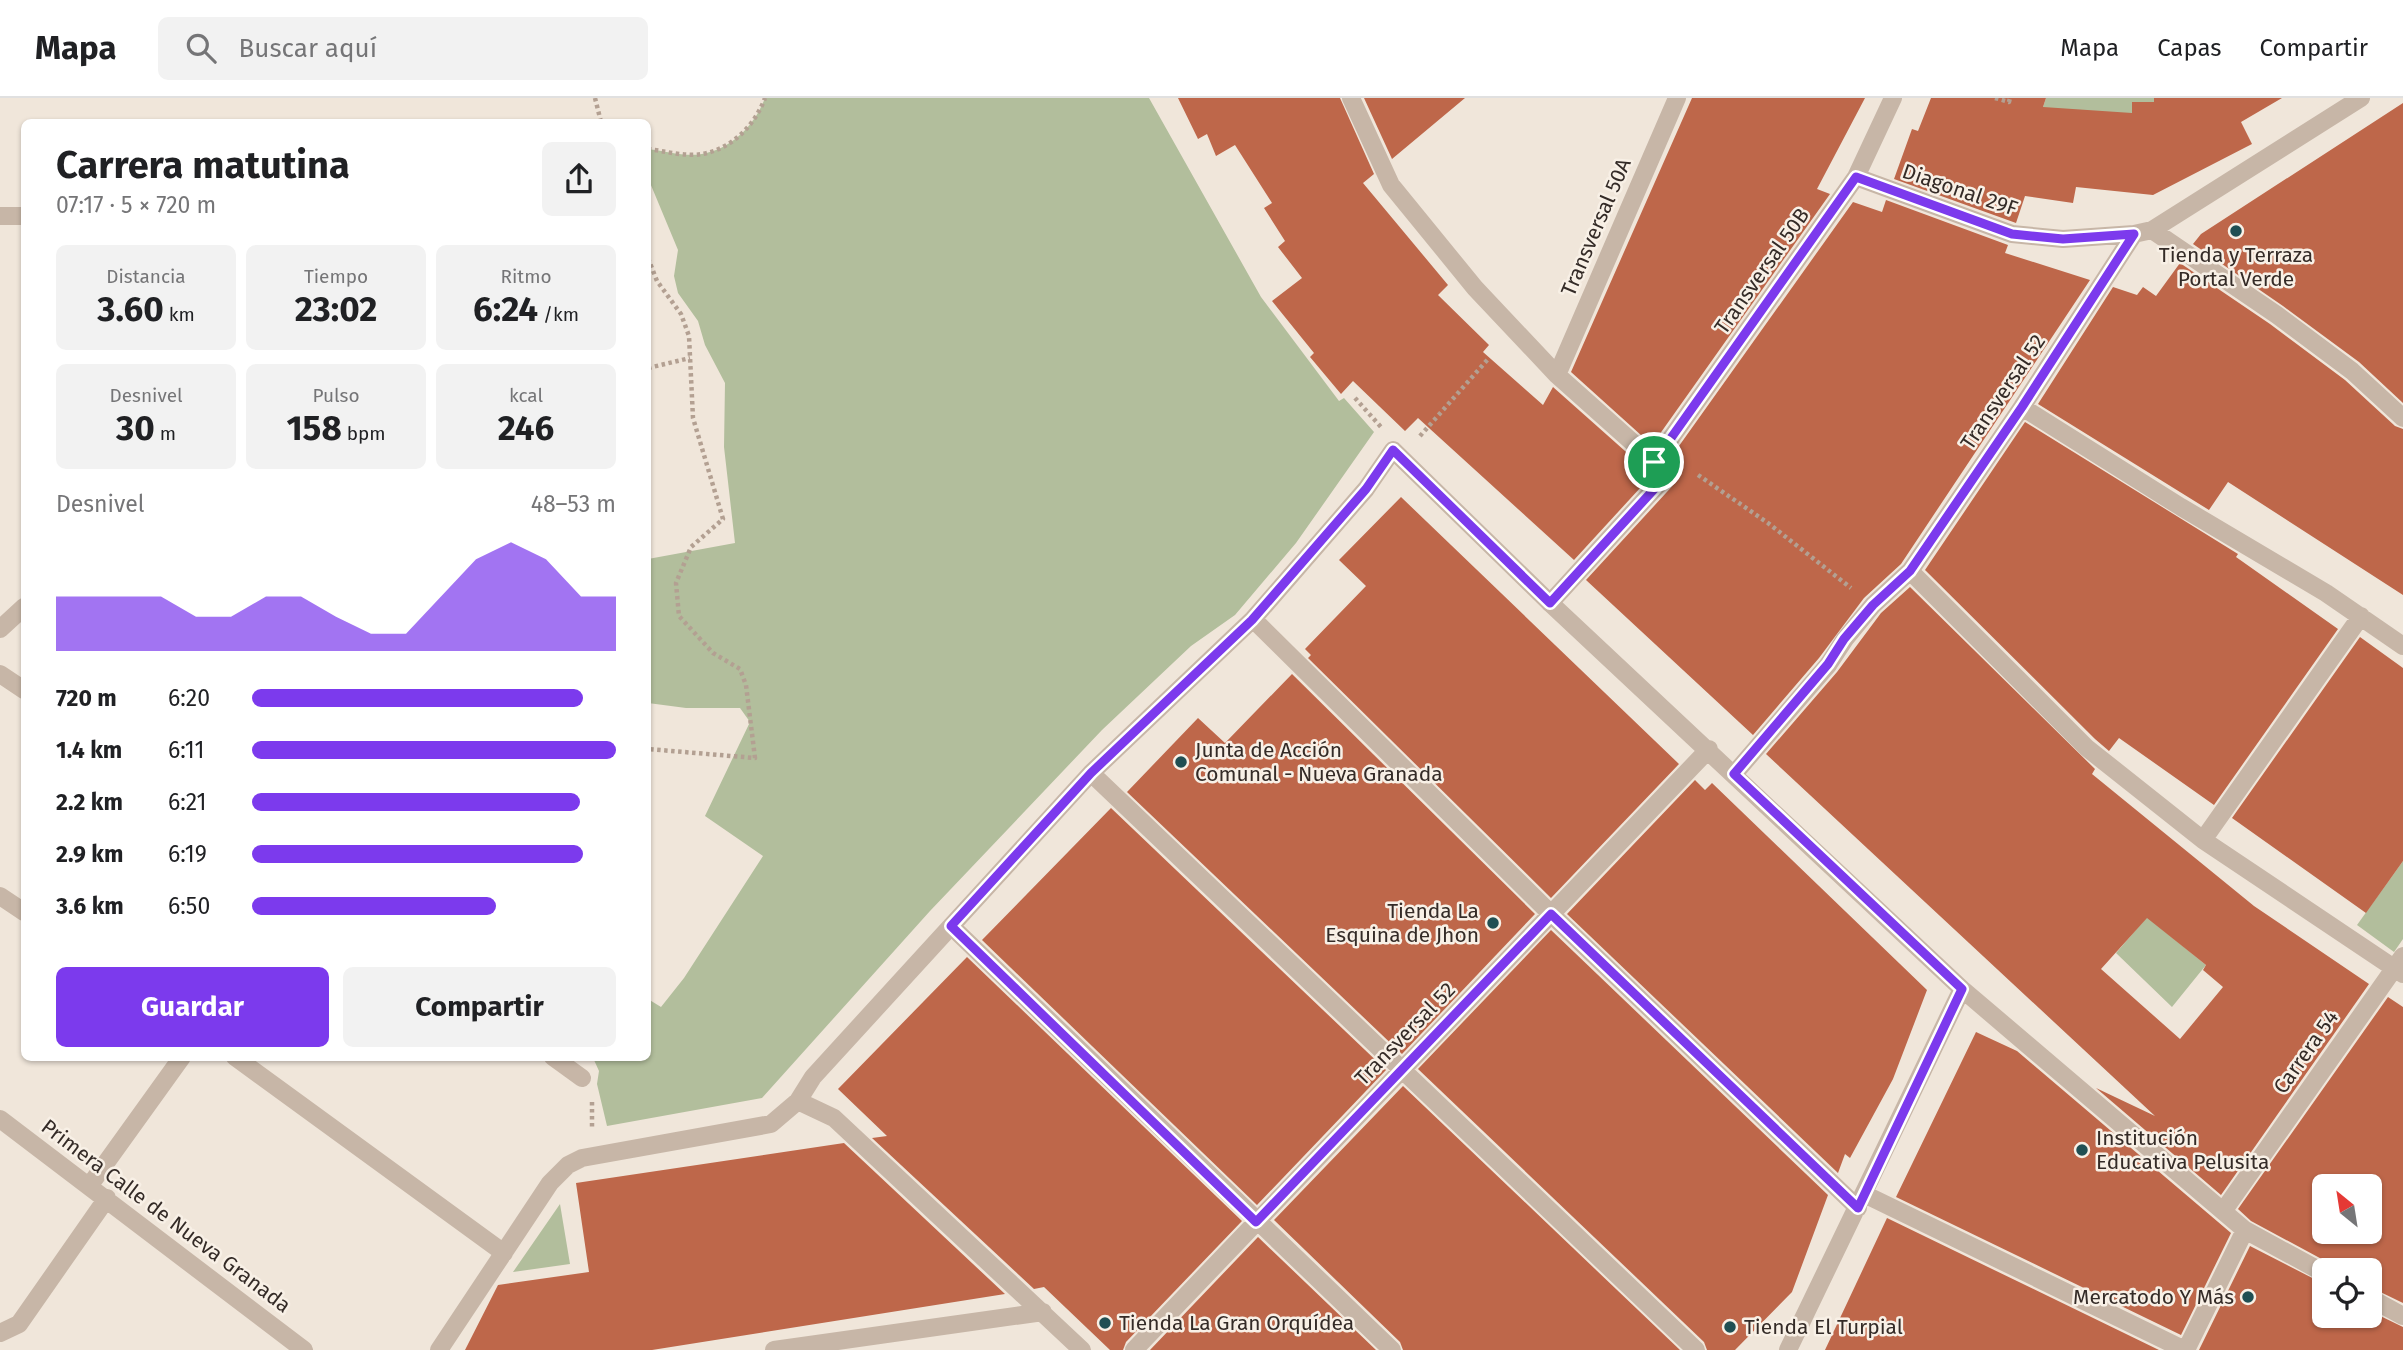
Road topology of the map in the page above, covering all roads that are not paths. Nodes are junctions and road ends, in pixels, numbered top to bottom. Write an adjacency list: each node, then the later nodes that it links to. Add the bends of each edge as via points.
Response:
1 (1351, 98): 10 (street, via 1391,185 1475,288)
2 (1677, 98): 10 (street, Transversal 50A)
3 (1893, 98): 5 (street, Transversal 50B)
4 (2361, 98): 8 (street)
5 (1856, 177): 9 (street, Diagonal 29F, via 2012,234 2063,239); 13 (street, Transversal 50B)
6 (0, 216): 7 (street)
7 (21, 216)
8 (2152, 230): 9 (street); 12 (street, via 2352,370)
9 (2134, 234): 11 (street, Transversal 52)
10 (1557, 375): 13 (street)
11 (2022, 407): 14 (street, Transversal 52); 17 (street)
12 (2403, 418)
13 (1658, 456): 15 (street, via 1668,474)
14 (1910, 571): 25 (street, Transversal 52, via 1873,605); 26 (street, via 2087,748)
15 (1550, 603): 18 (street, via 1393,450 1366,489); 23 (street)
16 (21, 610): 19 (street)
17 (2361, 616): 20 (street); 26 (street)
18 (1252, 620): 24 (street); 29 (street)
19 (0, 629)
20 (2403, 646)
21 (0, 674): 22 (street)
22 (21, 688)
23 (1709, 749): 25 (street); 29 (street, Transversal 52)
24 (1091, 773): 30 (street); 36 (street)
25 (1734, 774): 32 (street)
26 (2203, 841): 31 (street)
27 (0, 896): 28 (street)
28 (21, 910)
29 (1551, 914): 36 (street, Transversal 52); 42 (street)
30 (951, 926): 38 (street, via 813,1077); 44 (street)
31 (2400, 966): 43 (street, Carrera 54)
32 (1962, 989): 42 (street); 43 (street)
33 (179, 1061): 40 (street)
34 (240, 1061): 46 (street)
35 (559, 1061): 37 (street)
36 (1401, 1071): 44 (street, Transversal 52); 58 (street)
37 (582, 1078)
38 (798, 1101): 46 (street, via 783,1117 757,1129 575,1162 550,1183); 49 (street, via 834,1118)
39 (0, 1119): 40 (street, Primera Calle de Nueva Granada)
40 (90, 1185): 41 (street, Primera Calle de Nueva Granada)
41 (107, 1198): 51 (street, via 19,1324); 52 (street, Primera Calle de Nueva Granada)
42 (1861, 1201): 59 (street); 60 (street)
43 (2224, 1210): 45 (street)
44 (1256, 1222): 56 (street, Transversal 52); 57 (street)
45 (2245, 1230): 47 (street); 60 (street)
46 (504, 1253): 53 (street)
47 (2312, 1266)
48 (2382, 1305): 50 (street)
49 (1043, 1312): 54 (street); 55 (street)
50 (2403, 1316)
51 (0, 1333)
52 (304, 1350)
53 (439, 1350)
54 (774, 1350)
55 (1082, 1350)
56 (1134, 1350)
57 (1392, 1350)
58 (1696, 1350)
59 (1788, 1350)
60 (2185, 1350)

